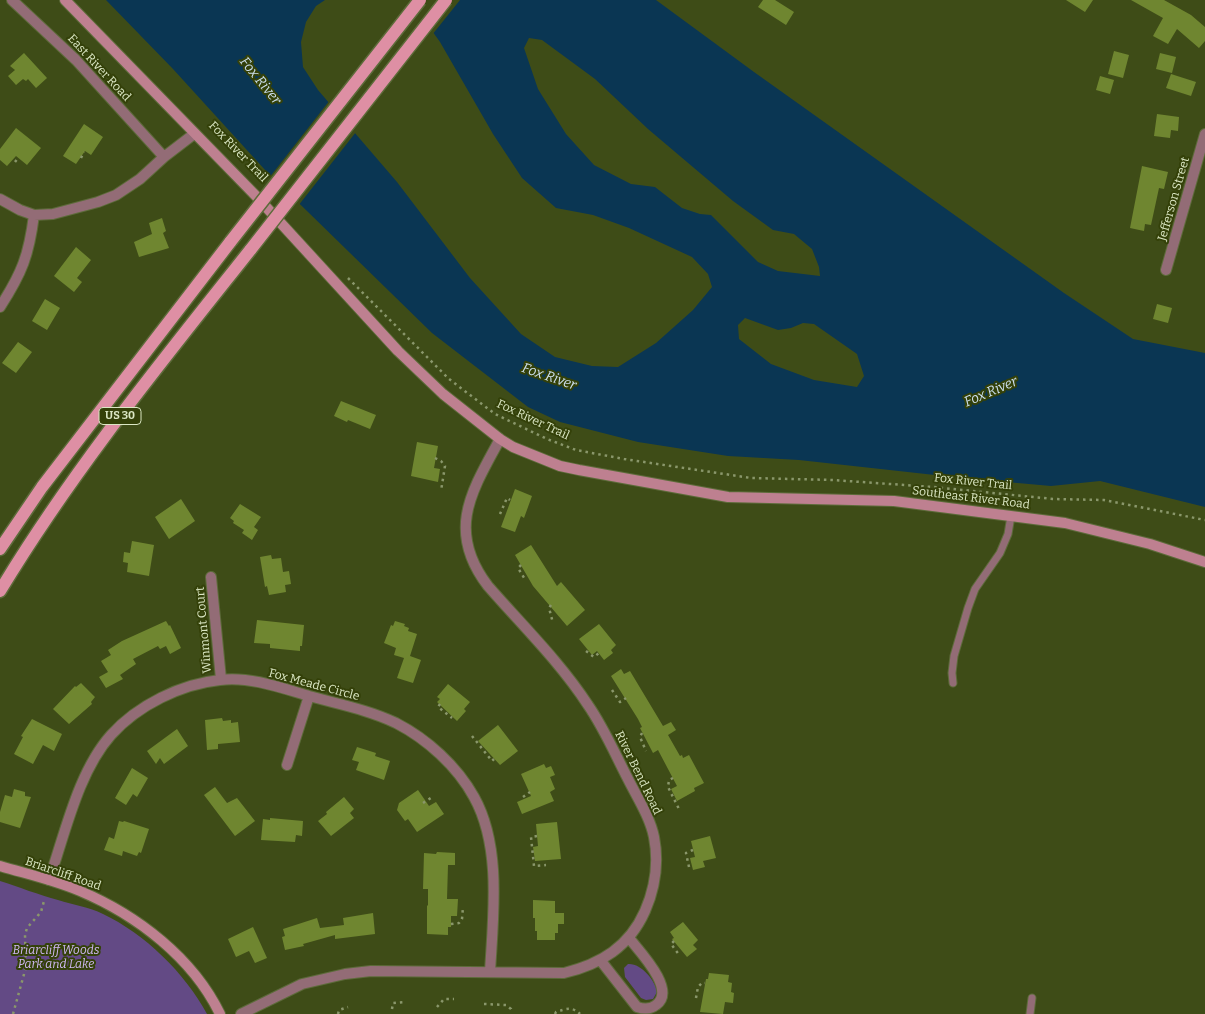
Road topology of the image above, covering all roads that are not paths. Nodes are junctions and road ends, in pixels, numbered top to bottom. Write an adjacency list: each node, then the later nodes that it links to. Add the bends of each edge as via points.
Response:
1 (12, 0): 7 (street, East River Road, via 76,60)
2 (65, 0): 5 (street, Southeast River Road)
3 (420, 0): 14 (main road, US 30, bridge, via 42,487)
4 (446, 0): 17 (main road, US 30, bridge, via 96,448)
5 (194, 134): 7 (street); 12 (street, Southeast River Road, via 256,196 398,351 443,394)
6 (1205, 134): 10 (street, Jefferson Street)
7 (164, 158): 9 (street, via 116,195 78,209)
8 (0, 199): 9 (street)
9 (34, 215): 11 (street, via 25,261)
10 (1166, 270)
11 (0, 306)
12 (500, 439): 13 (street, Southeast River Road, via 560,466 728,497 894,501); 24 (street, River Bend Road, via 474,487 467,510 471,559 488,586 563,671 589,706 646,814 654,836 655,878 642,917)
13 (1011, 516): 15 (street, Southeast River Road, via 1065,523 1150,544); 19 (lane, via 1000,553 975,589 968,608 954,656)
14 (0, 549)
15 (1205, 562)
16 (211, 577): 18 (street, Winmont Court)
17 (0, 591)
18 (221, 679): 20 (street, Fox Meade Circle, via 261,683); 23 (street, Fox Meade Circle, via 174,692 134,716 112,735 93,760 82,785)
19 (953, 683)
20 (309, 696): 21 (street); 26 (street, Fox Meade Circle, via 394,722 428,744 448,762 475,798 489,838 494,894)
21 (288, 765)
22 (0, 866): 23 (street, Briarcliff Road)
23 (49, 880): 28 (street, Briarcliff Road, via 96,898 142,925 195,974)
24 (629, 938): 25 (street, River Bend Road); 25 (street, via 662,983 663,993 656,1005 646,1009 637,1007)
25 (601, 961): 26 (street, River Bend Road, via 564,973)
26 (490, 972): 29 (street, River Bend Road, via 371,971 345,974 302,984)
27 (1032, 998): 30 (lane)
28 (220, 1014)
29 (240, 1014)
30 (1030, 1014)

